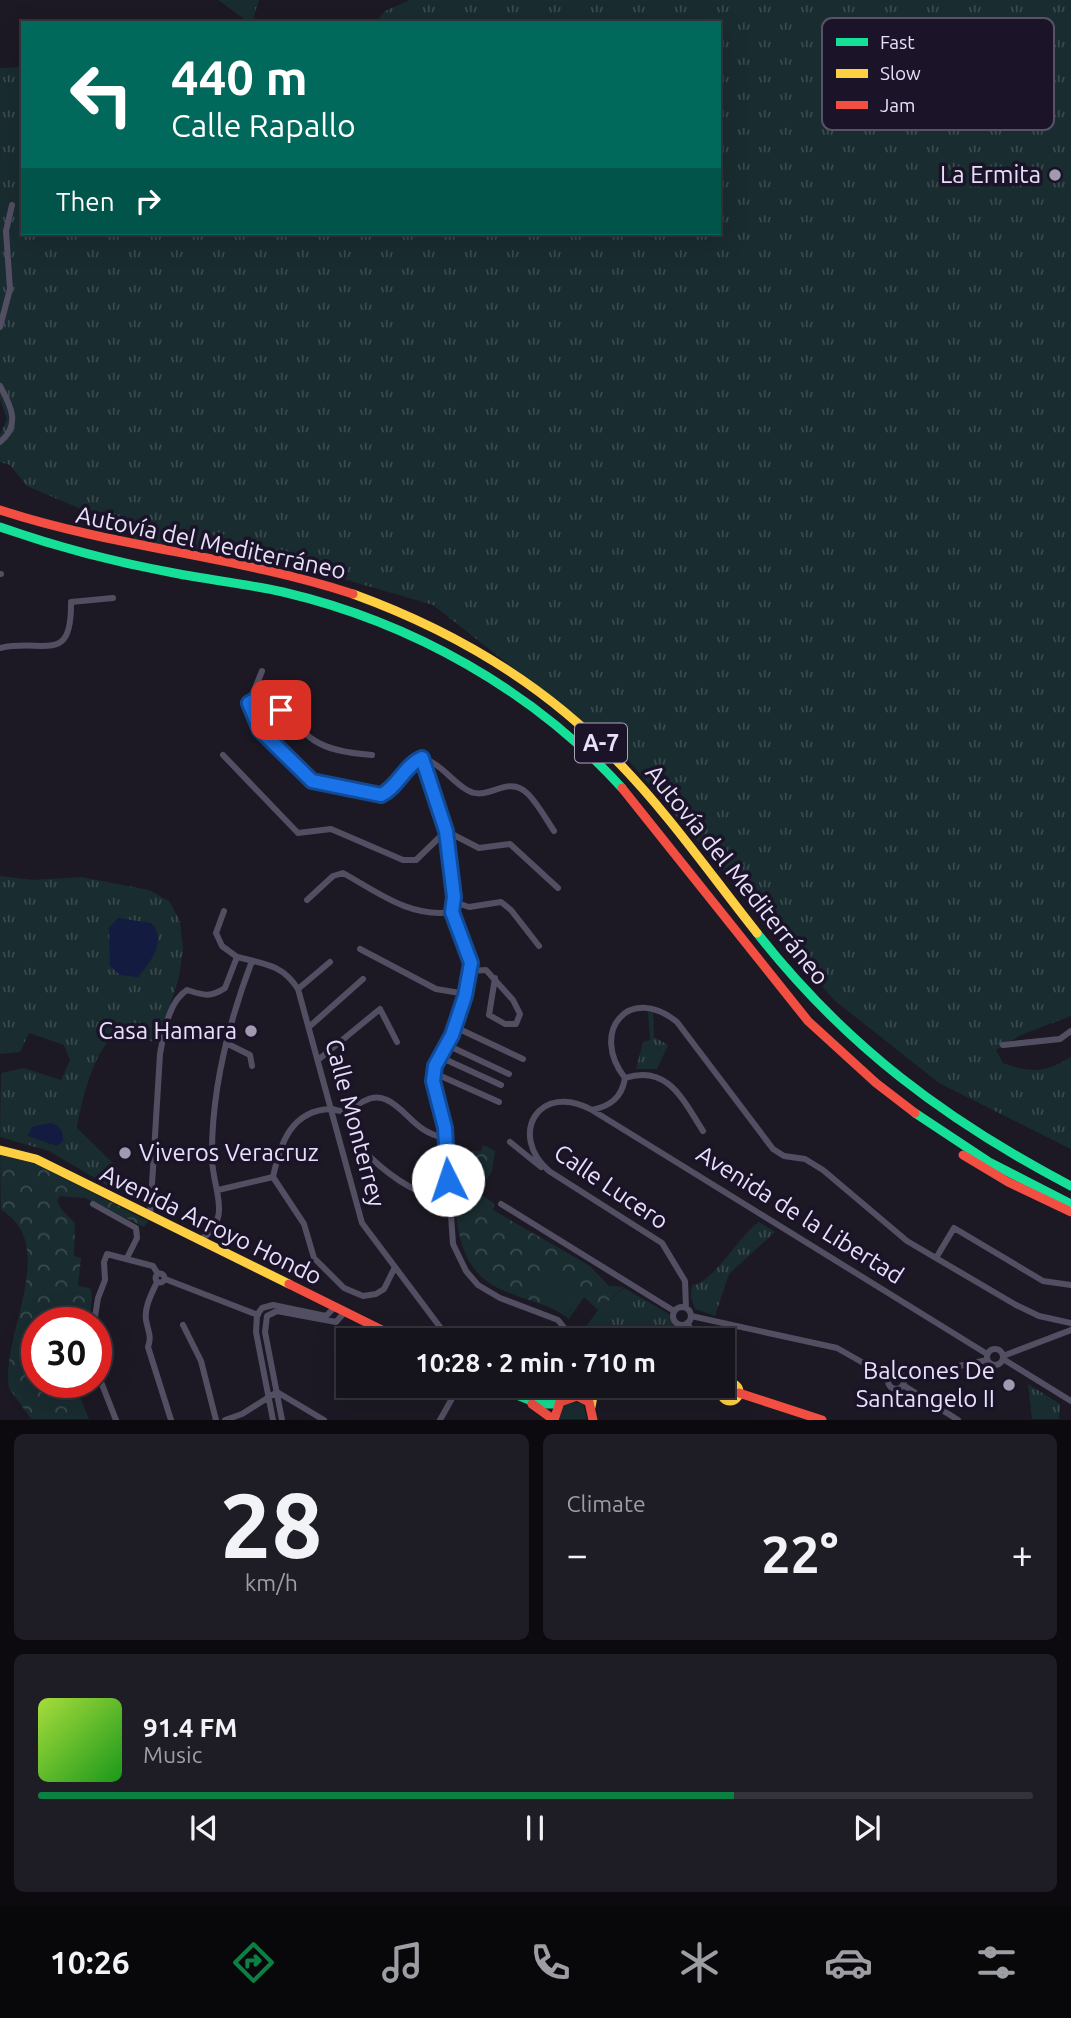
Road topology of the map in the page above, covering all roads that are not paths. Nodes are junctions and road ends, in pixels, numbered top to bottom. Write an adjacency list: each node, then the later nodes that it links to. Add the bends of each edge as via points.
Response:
1 (12, 205): 2 (street, via 6,231 10,289)
2 (0, 327)
3 (0, 386): 4 (street, via 13,416 8,435)
4 (0, 442)
5 (0, 510): 50 (main road, Autovía del Mediterráneo / A-7, via 69,532 285,574 373,600 439,629 507,669 611,752 827,1016 884,1069)
6 (0, 527): 46 (main road, Autovía del Mediterráneo / A-7, via 86,555 283,592 356,614 432,646 501,686 543,715 627,792 811,1024)
7 (113, 598): 8 (street, via 71,602 72,628 67,639 55,645)
8 (0, 648)
9 (262, 671): 10 (street)
10 (249, 703): 12 (street, via 272,694 299,730 313,740 350,754); 13 (street, via 260,730 312,781 381,795)
11 (223, 755): 14 (street, via 298,833 331,829 388,855 416,860)
12 (372, 755)
13 (422, 758): 14 (street); 15 (street, via 435,762 467,791 484,793 507,784 518,787)
14 (446, 831): 16 (street, via 480,848 510,844); 18 (street)
15 (554, 831)
16 (558, 888)
17 (307, 900): 20 (street, via 333,876 343,873 409,910)
18 (454, 902): 20 (street); 21 (street, via 469,906 501,902)
19 (224, 911): 23 (street, via 216,933 222,946)
20 (452, 912): 26 (street)
21 (539, 946)
22 (360, 949): 30 (street, via 426,985)
23 (237, 957): 24 (street, Calle Monterrey); 66 (street, via 225,988 211,996 187,990 181,994 164,1032)
24 (252, 961): 29 (street, Calle Monterrey, via 277,966); 35 (street)
25 (330, 962): 29 (street)
26 (471, 971): 27 (street, via 486,970); 30 (street)
27 (495, 978): 27 (street, via 520,1014 516,1024 489,1015)
28 (363, 979): 31 (street)
29 (298, 989): 31 (street, Calle Monterrey)
30 (466, 994): 32 (street)
31 (309, 1027): 40 (street, Calle Monterrey)
32 (455, 1027): 36 (street); 39 (street)
33 (1071, 1031): 37 (street, via 1060,1039)
34 (397, 1042): 40 (street, via 380,1009)
35 (226, 1043): 41 (street, via 250,1055); 60 (street, via 212,1160)
36 (447, 1045): 38 (street); 43 (street)
37 (1003, 1045)
38 (440, 1057): 42 (street); 45 (street)
39 (523, 1059)
40 (318, 1060): 48 (street, Calle Monterrey)
41 (252, 1066)
42 (434, 1073): 47 (street); 52 (street)
43 (509, 1074)
44 (625, 1077): 49 (street, via 616,1098); 51 (street, via 639,1073 661,1077); 69 (street, via 609,1044 616,1022 641,1006 666,1013 773,1149 823,1170 907,1241)
45 (501, 1085)
46 (885, 1091): 63 (main road, Autovía del Mediterráneo / A-7, via 977,1155); 65 (main road, via 951,1147 1008,1182)
47 (499, 1102)
48 (331, 1109): 52 (street, via 341,1111 367,1099 389,1101 414,1125); 57 (street, via 302,1117 289,1130); 70 (street, Calle Monterrey, via 362,1223)
49 (592, 1110): 56 (street, Calle Lucero, via 568,1099 548,1103 537,1114 530,1141 536,1158); 90 (street, Avenida de la Libertad)
50 (951, 1118): 58 (main road); 59 (main road, Autovía del Mediterráneo / A-7)
51 (703, 1131)
52 (445, 1138): 61 (street)
53 (510, 1142): 56 (street)
54 (0, 1150): 66 (main road, Avenida Arroyo Hondo, via 37,1159)
55 (370, 1157): 61 (street, via 385,1172 415,1189)
56 (549, 1171): 76 (street, Calle Lucero, via 662,1243 685,1280)
57 (273, 1177): 60 (street); 70 (street, via 304,1224 314,1258 344,1288 363,1296 376,1294 384,1289)
58 (1071, 1178)
59 (1071, 1186)
60 (218, 1190): 67 (street, via 216,1226)
61 (449, 1200): 87 (street, via 453,1244 466,1272 500,1298 558,1320)
62 (501, 1204): 78 (street)
63 (1071, 1204)
64 (93, 1205): 68 (street, via 136,1228 137,1238)
65 (1071, 1212)
66 (150, 1217): 67 (main road, Avenida Arroyo Hondo)
67 (199, 1241): 75 (main road, Avenida Arroyo Hondo)
68 (127, 1258): 71 (street, via 153,1266); 73 (street, via 110,1253 104,1262 105,1280)
69 (936, 1258): 72 (street, via 954,1228 1043,1281); 83 (street, via 1016,1305)
70 (395, 1268): 86 (street, Calle Monterrey)
71 (160, 1278): 77 (street); 108 (street, via 145,1318 151,1338 148,1347)
72 (1071, 1284)
73 (97, 1307)
74 (262, 1308): 75 (street, via 285,1305 326,1317); 77 (street); 80 (street)
75 (334, 1308): 79 (main road, Avenida Arroyo Hondo)
76 (687, 1308): 78 (street); 82 (street, Calle Lucero)
77 (245, 1310): 80 (street)
78 (674, 1311): 82 (street, via 676,1322)
79 (344, 1313): 81 (street, via 335,1322 277,1311); 85 (main road, Avenida Arroyo Hondo)
80 (257, 1315): 81 (street); 97 (street, via 256,1332)
81 (267, 1316): 95 (street, via 265,1332)
82 (689, 1320): 88 (street); 92 (street, via 837,1348)
83 (1071, 1323)
84 (183, 1325): 109 (street, via 201,1361)
85 (376, 1328)
86 (440, 1328)
87 (564, 1328)
88 (693, 1328)
89 (1071, 1330): 91 (street)
90 (987, 1357): 91 (street, via 995,1366); 91 (street, via 996,1349); 93 (street)
91 (1003, 1358): 105 (street)
92 (888, 1377): 93 (street, via 895,1373); 93 (street, via 893,1389)
93 (903, 1382): 117 (street)
94 (735, 1386): 96 (main road)
95 (277, 1392): 97 (street); 112 (street); 113 (street)
96 (739, 1393): 102 (main road, via 736,1399); 116 (main road)
97 (269, 1395): 110 (street, via 242,1414); 111 (street)
98 (108, 1398): 107 (street)
99 (450, 1398): 114 (street)
100 (521, 1398): 103 (main road)
101 (563, 1398): 104 (main road)
102 (725, 1398)
103 (527, 1401): 104 (main road); 115 (main road)
104 (561, 1401): 106 (main road, via 580,1396); 115 (main road)
105 (1071, 1401)
106 (594, 1414)
107 (116, 1419)
108 (171, 1419)
109 (216, 1419)
110 (225, 1419)
111 (274, 1419)
112 (282, 1419)
113 (324, 1419)
114 (440, 1419)
115 (554, 1419)
116 (822, 1419)
117 (958, 1419)

